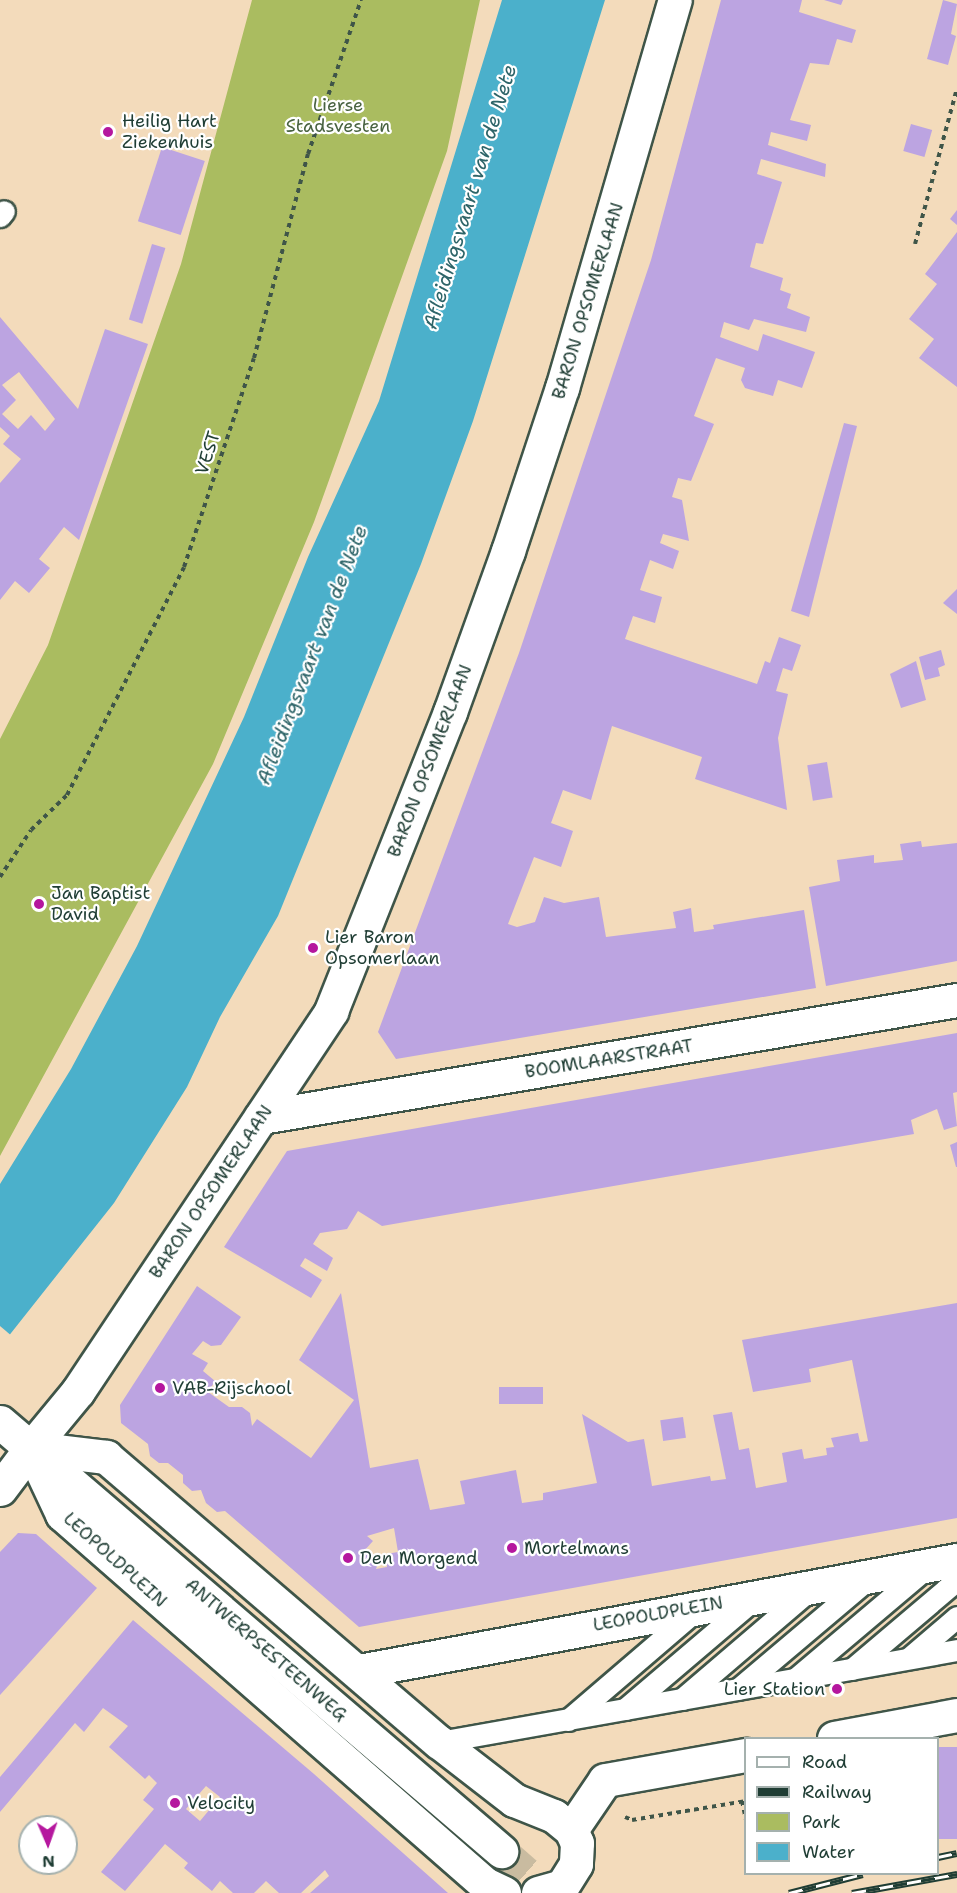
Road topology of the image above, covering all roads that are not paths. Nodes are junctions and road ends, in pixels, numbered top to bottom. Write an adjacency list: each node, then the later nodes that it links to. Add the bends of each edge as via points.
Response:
1 (675, 0): 3 (street, BARON OPSOMERLAAN, via 562,388 450,712 332,1011)
2 (957, 1000): 3 (street, BOOMLAARSTRAAT)
3 (261, 1117): 5 (street, BARON OPSOMERLAAN, via 78,1391)
4 (1, 1423): 5 (street, ANTWERPSESTEENWEG)
5 (31, 1448): 6 (street, BARON OPSOMERLAAN); 16 (street, via 106,1457); 27 (street, ANTWERPSESTEENWEG); 28 (street, LEOPOLDPLEIN, via 62,1514 485,1884)
6 (0, 1489)
7 (948, 1568): 8 (street, LEOPOLDPLEIN); 15 (lane); 17 (lane)
8 (873, 1575): 9 (street, LEOPOLDPLEIN); 18 (lane)
9 (816, 1585): 10 (street, LEOPOLDPLEIN); 19 (lane)
10 (760, 1595): 11 (street, LEOPOLDPLEIN); 20 (lane)
11 (703, 1605): 16 (street, LEOPOLDPLEIN); 22 (lane)
12 (957, 1617): 14 (lane)
13 (957, 1650): 14 (lane)
14 (909, 1659): 15 (lane)
15 (852, 1669): 17 (lane)
16 (359, 1671): 24 (street)
17 (795, 1679): 18 (lane)
18 (738, 1689): 19 (lane)
19 (681, 1700): 20 (lane)
20 (624, 1710): 22 (lane)
21 (957, 1715): 23 (street)
22 (568, 1720): 24 (lane)
23 (839, 1737)
24 (439, 1742): 26 (street, via 514,1800 554,1816)
25 (744, 1755): 26 (street, via 605,1780)
26 (571, 1830): 29 (street, via 577,1844 576,1864 562,1886)
27 (501, 1851)
28 (504, 1893)
29 (538, 1893)

